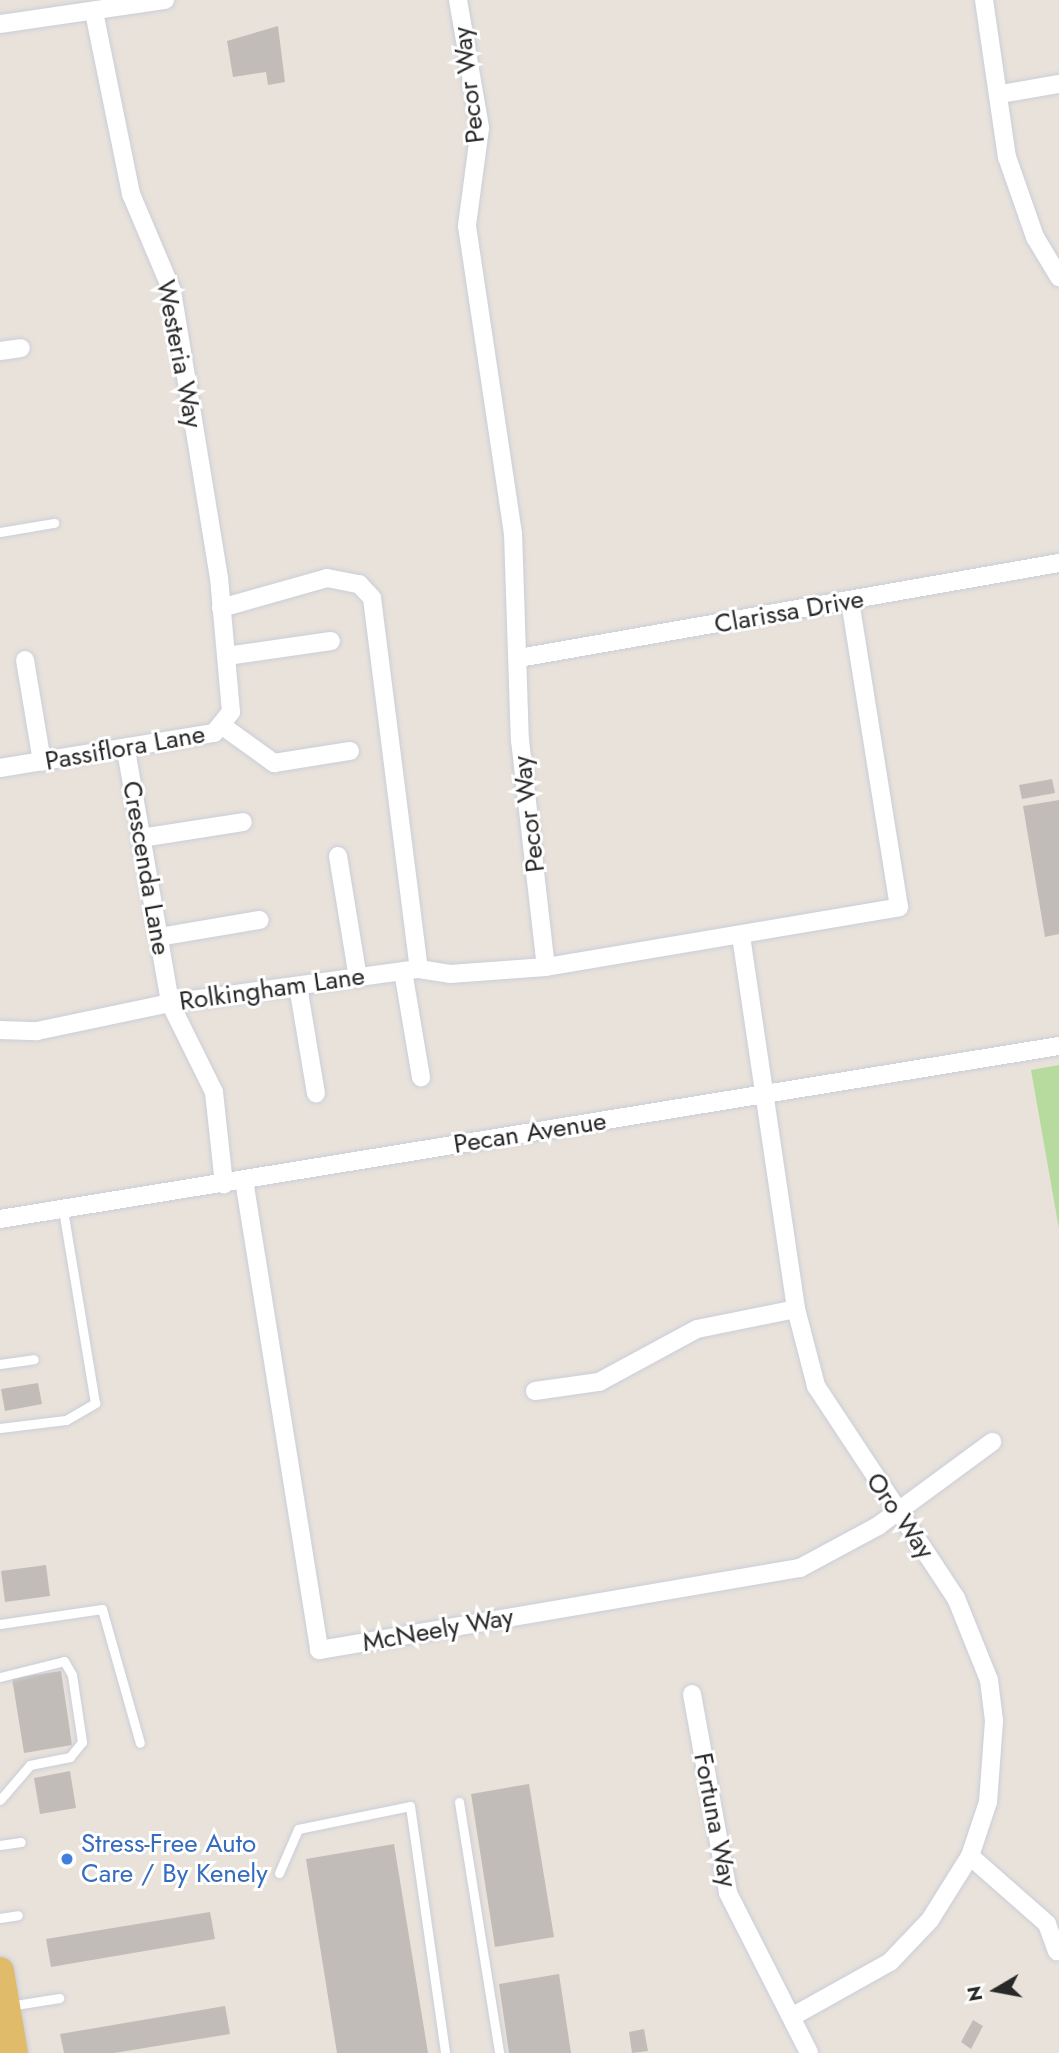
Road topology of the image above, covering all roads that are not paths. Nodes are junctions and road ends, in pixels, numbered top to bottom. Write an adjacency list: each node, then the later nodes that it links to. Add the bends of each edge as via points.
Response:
1 (165, 0): 4 (street)
2 (458, 0): 19 (street, Pecor Way, via 480,128 467,226 513,533)
3 (984, 0): 7 (street)
4 (94, 12): 5 (street); 14 (street, Westeria Way, via 131,194 172,290)
5 (0, 24)
6 (1059, 84): 7 (street)
7 (1001, 94): 8 (street, via 1019,198)
8 (1059, 277)
9 (21, 348): 10 (street)
10 (0, 351)
11 (54, 523): 12 (lane)
12 (0, 532)
13 (1059, 563): 15 (street, Clarissa Drive)
14 (219, 578): 16 (street, Passiflora Lane)
15 (850, 602): 19 (street, Clarissa Drive); 30 (street, via 899,907)
16 (221, 608): 18 (street, Passiflora Lane); 33 (street, via 327,578 359,584 372,598)
17 (331, 641): 18 (street)
18 (227, 656): 21 (street, Passiflora Lane, via 231,708)
19 (519, 658): 32 (street, Pecor Way, via 520,740)
20 (25, 660): 24 (street)
21 (224, 727): 22 (street, Passiflora Lane); 23 (street, via 274,763)
22 (126, 750): 24 (street, Passiflora Lane); 27 (street, Crescenda Lane)
23 (350, 751)
24 (42, 762): 25 (street, Passiflora Lane)
25 (0, 768)
26 (243, 822): 27 (street)
27 (141, 838): 31 (street, Crescenda Lane)
28 (338, 856): 34 (street)
29 (260, 920): 31 (street)
30 (741, 936): 32 (street); 41 (street, Oro Way)
31 (159, 937): 36 (street, Crescenda Lane)
32 (546, 967): 33 (street, Rolkingham Lane, via 450,974)
33 (411, 970): 34 (street, Rolkingham Lane); 39 (street)
34 (358, 978): 35 (street, Rolkingham Lane)
35 (298, 986): 36 (street, Rolkingham Lane); 40 (street)
36 (170, 1003): 37 (street, Rolkingham Lane, via 37,1031); 43 (street, Crescenda Lane, via 214,1092)
37 (0, 1030)
38 (1059, 1046): 41 (street, Pecan Avenue)
39 (421, 1077)
40 (316, 1093)
41 (761, 1096): 42 (street, Pecan Avenue); 46 (street, Oro Way)
42 (244, 1180): 43 (street, Pecan Avenue); 52 (street, McNeely Way, via 319,1650 787,1572)
43 (224, 1184): 44 (street, Pecan Avenue)
44 (63, 1209): 45 (street, Pecan Avenue); 50 (lane, via 95,1403 66,1420)
45 (0, 1219)
46 (796, 1309): 49 (street, via 696,1329 586,1386); 52 (street, Oro Way, via 830,1414)
47 (34, 1359): 48 (lane)
48 (0, 1364)
49 (535, 1391)
50 (0, 1428)
51 (992, 1442): 52 (street, McNeely Way)
52 (897, 1511): 61 (street, Oro Way, via 956,1598 989,1681 995,1759)
53 (0, 1624): 56 (lane, via 103,1609)
54 (0, 1677): 57 (lane, via 64,1661 72,1675 82,1742 70,1757 30,1765)
55 (692, 1694): 69 (street, Fortuna Way, via 728,1893)
56 (140, 1744)
57 (0, 1800)
58 (459, 1802): 72 (lane)
59 (21, 1842): 60 (lane)
60 (0, 1845)
61 (970, 1856): 65 (street, via 1047,1924); 69 (street, Oro Way, via 912,1944 866,1978)
62 (279, 1873): 71 (lane, via 298,1829 410,1806)
63 (18, 1915): 64 (lane)
64 (0, 1918)
65 (1057, 1951)
66 (0, 1971): 68 (main road)
67 (59, 1998): 68 (lane)
68 (3, 2007): 70 (main road)
69 (795, 2015): 73 (street, Fortuna Way)
70 (14, 2053)
71 (445, 2053)
72 (499, 2053)
73 (809, 2053)

